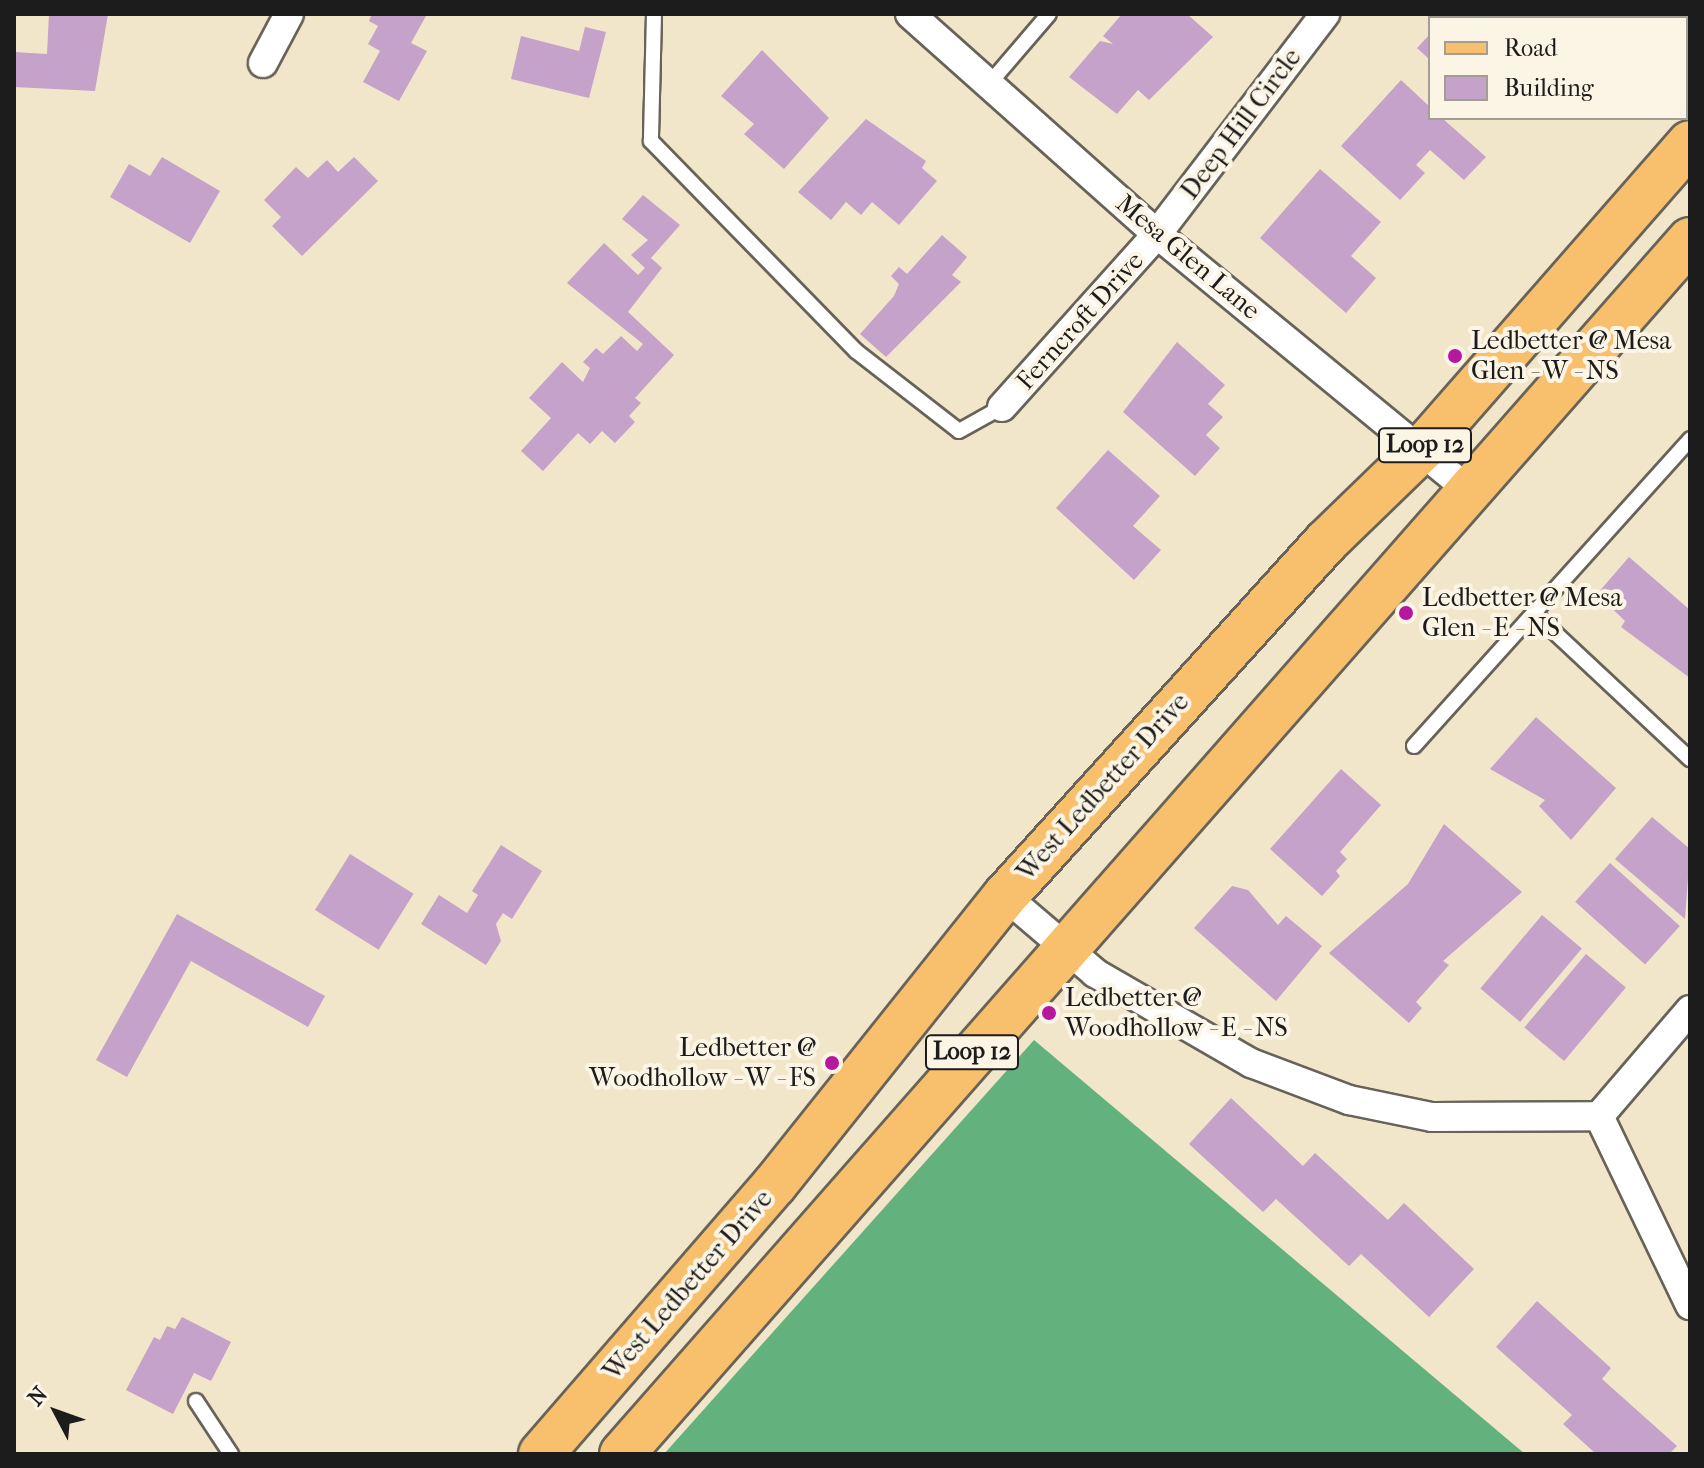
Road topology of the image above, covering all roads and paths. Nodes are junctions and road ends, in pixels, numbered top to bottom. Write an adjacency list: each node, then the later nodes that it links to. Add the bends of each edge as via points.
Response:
1 (289, 14): 6 (street)
2 (654, 14): 11 (lane, via 651,141 856,351 959,431)
3 (910, 14): 7 (street, Mesa Glen Lane)
4 (1049, 14): 7 (lane)
5 (1325, 14): 9 (street, Deep Hill Circle)
6 (263, 63)
7 (989, 84): 9 (street, Mesa Glen Lane)
8 (1690, 143): 13 (main road, West Ledbetter Drive / Loop 12)
9 (1157, 234): 11 (street, Ferncroft Drive); 13 (street, Mesa Glen Lane)
10 (1690, 240): 14 (main road, Loop 12)
11 (1002, 407)
12 (1690, 439): 15 (lane)
13 (1423, 448): 14 (street, Mesa Glen Lane); 18 (main road, West Ledbetter Drive / Loop 12, via 1326,542)
14 (1472, 493): 19 (main road, Loop 12)
15 (1536, 615): 16 (lane); 17 (lane)
16 (1414, 746)
17 (1690, 759)
18 (1005, 896): 19 (street); 25 (main road, West Ledbetter Drive / Loop 12, via 775,1184)
19 (1064, 947): 21 (street, via 1095,973 1251,1063 1349,1100 1432,1117); 26 (main road, Loop 12)
20 (1690, 1010): 21 (street)
21 (1599, 1116): 22 (street)
22 (1690, 1305)
23 (196, 1401): 24 (lane)
24 (231, 1454)
25 (541, 1454)
26 (622, 1454)

